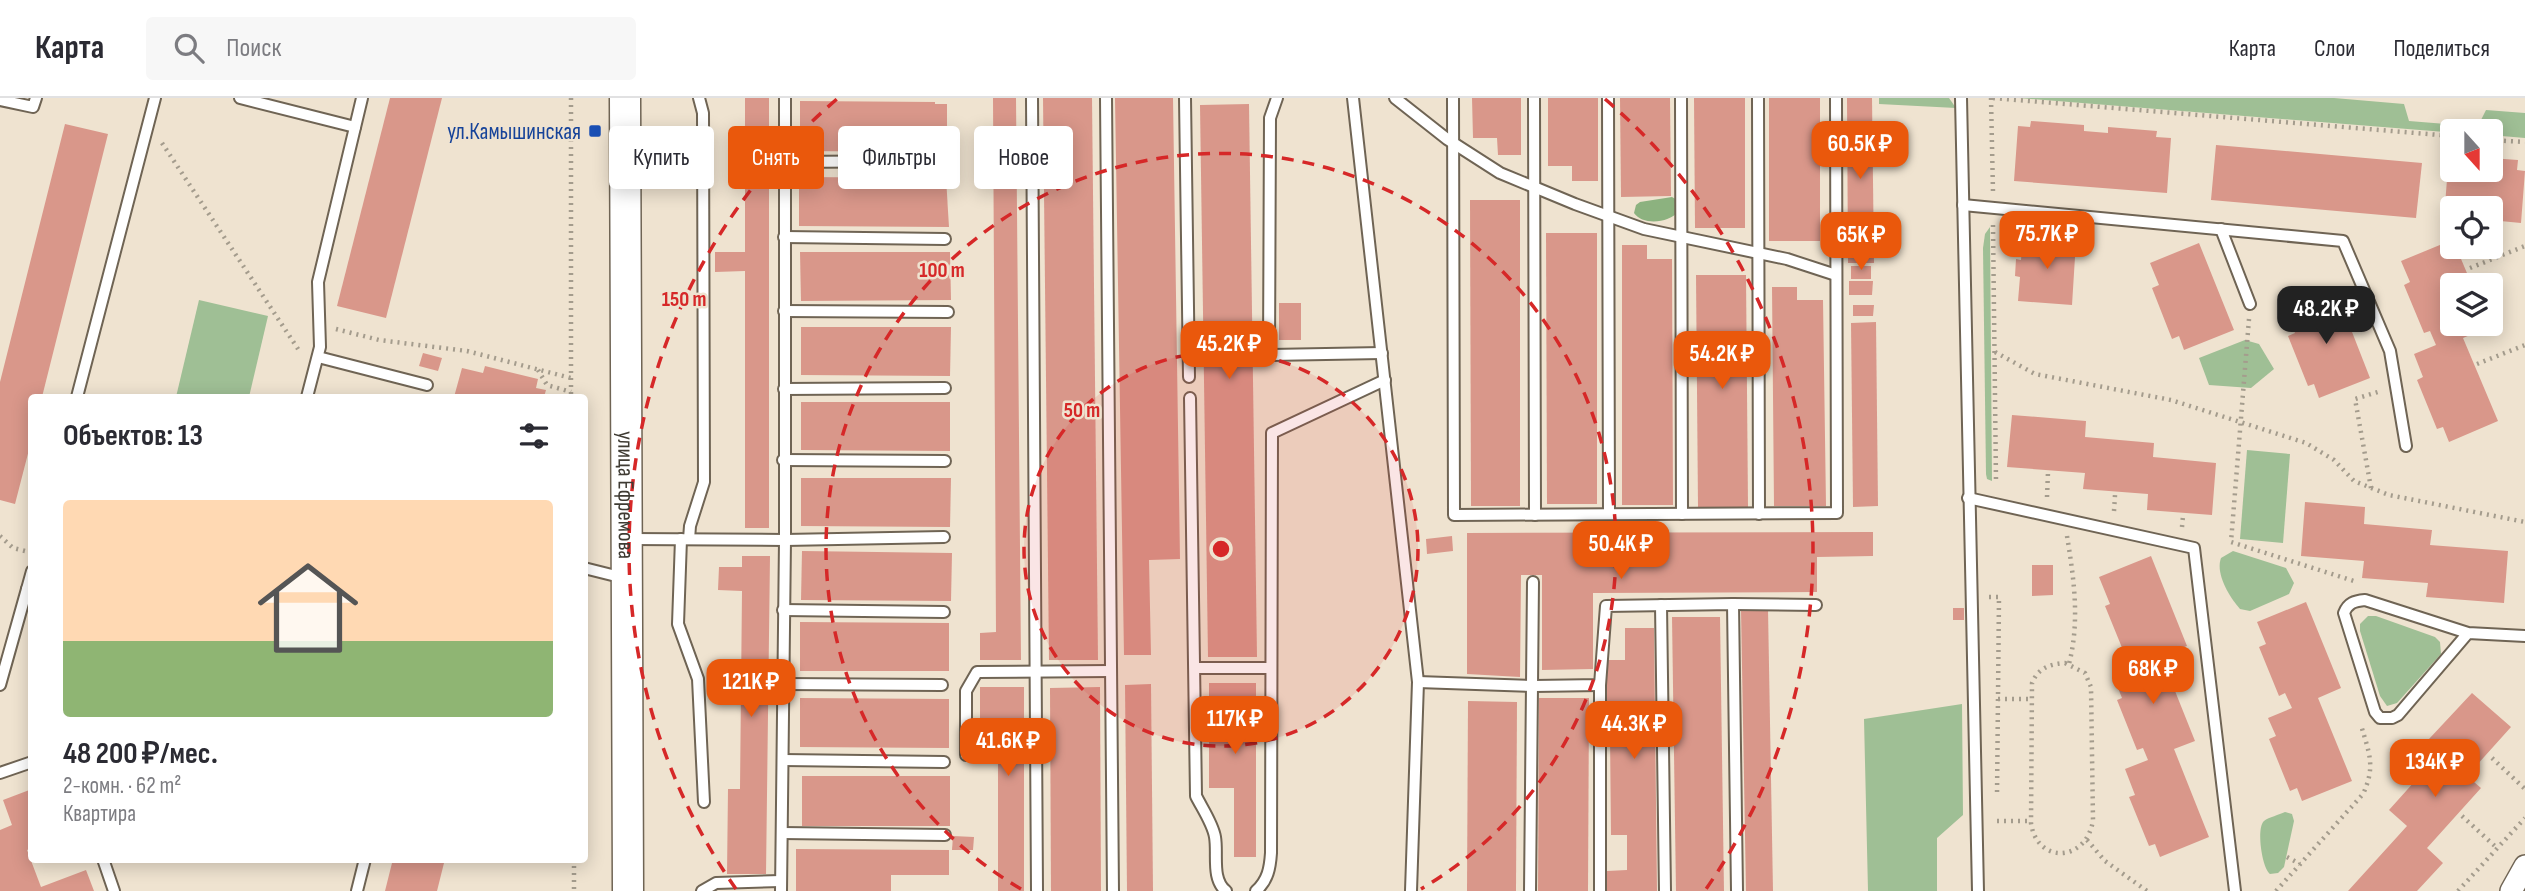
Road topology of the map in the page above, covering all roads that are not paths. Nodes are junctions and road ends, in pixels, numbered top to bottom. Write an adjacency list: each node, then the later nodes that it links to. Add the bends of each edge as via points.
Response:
1 (36, 98): 21 (lane, via 33,107)
2 (155, 98): 45 (lane)
3 (240, 98): 23 (lane)
4 (362, 98): 23 (lane)
5 (625, 98): 57 (street, улица Ефремова)
6 (699, 98): 58 (lane, via 703,127 704,482)
7 (785, 98): 22 (lane)
8 (1032, 98): 73 (lane)
9 (1105, 98): 74 (lane)
10 (1185, 98): 40 (lane)
11 (1277, 98): 38 (lane, via 1270,118 1269,355)
12 (1353, 98): 38 (lane)
13 (1395, 98): 24 (lane)
14 (1453, 98): 24 (lane)
15 (1534, 98): 25 (lane)
16 (1608, 98): 28 (lane)
17 (1681, 98): 31 (lane)
18 (1758, 98): 33 (lane)
19 (1836, 98): 34 (lane)
20 (1961, 98): 27 (lane)
21 (0, 100)
22 (785, 126)
23 (355, 127): 39 (lane, via 318,282)
24 (1453, 143): 25 (lane, via 1500,173); 53 (lane, via 1454,515)
25 (1535, 186): 28 (lane); 53 (lane)
26 (784, 189): 30 (lane)
27 (1963, 205): 29 (lane); 51 (lane)
28 (1608, 215): 31 (lane); 54 (lane)
29 (2221, 229): 35 (lane); 48 (lane, via 2343,241 2390,351)
30 (784, 237): 32 (lane); 36 (lane)
31 (1681, 237): 33 (lane); 55 (lane)
32 (945, 239)
33 (1758, 253): 34 (lane); 52 (lane)
34 (1836, 275): 52 (lane, via 1837,513)
35 (2250, 304)
36 (784, 310): 37 (lane); 44 (lane)
37 (948, 312)
38 (1382, 353): 41 (lane)
39 (318, 357): 42 (lane); 46 (lane)
40 (1189, 377)
41 (1385, 380): 72 (lane, via 1272,433); 75 (lane)
42 (427, 385)
43 (945, 388): 44 (lane)
44 (784, 389): 49 (lane)
45 (78, 394)
46 (308, 394)
47 (1190, 398): 71 (lane)
48 (2406, 446)
49 (783, 460): 50 (lane); 59 (lane)
50 (945, 461)
51 (1968, 498): 106 (lane); 107 (lane, via 2194,548)
52 (1759, 513): 55 (lane)
53 (1535, 514): 54 (lane)
54 (1609, 514): 55 (lane)
55 (1682, 514)
56 (944, 537): 59 (lane)
57 (627, 539): 58 (lane); 61 (street, улица Ефремова)
58 (685, 539): 59 (lane); 86 (lane, via 678,624 698,679)
59 (785, 540): 67 (lane)
60 (588, 569): 61 (lane)
61 (627, 579): 95 (street, улица Ефремова)
62 (1533, 582): 79 (lane)
63 (28, 593): 77 (lane)
64 (1733, 604): 65 (lane); 66 (lane); 105 (lane)
65 (1661, 605): 80 (lane, via 1606,606); 104 (lane)
66 (1816, 605)
67 (783, 610): 68 (lane); 76 (lane)
68 (944, 612)
69 (2468, 633): 69 (lane, via 2398,715 2385,719 2375,712 2344,613 2355,601 2365,600); 70 (lane)
70 (2525, 636)
71 (1195, 668): 72 (lane); 99 (lane, via 1196,796 1215,834 1217,877)
72 (1272, 668): 100 (lane, via 1271,853 1264,884)
73 (1035, 671): 74 (lane); 81 (lane, via 976,672 966,691 966,755); 97 (lane)
74 (1111, 671): 98 (lane)
75 (1418, 682): 79 (lane); 101 (lane)
76 (783, 684): 78 (lane); 82 (lane)
77 (0, 685)
78 (942, 685)
79 (1534, 685): 80 (lane); 102 (lane)
80 (1600, 685): 103 (lane)
81 (989, 755)
82 (783, 760): 83 (lane); 87 (lane)
83 (944, 762)
84 (28, 763): 85 (lane)
85 (0, 773)
86 (704, 802)
87 (782, 833): 88 (lane); 92 (lane)
88 (945, 835)
89 (104, 863): 93 (lane)
90 (364, 863): 94 (lane)
91 (2525, 866): 108 (street)
92 (781, 886): 96 (lane, via 716,883)
93 (114, 891)
94 (357, 891)
95 (628, 891)
96 (702, 891)
97 (1037, 891)
98 (1113, 891)
99 (1226, 891)
100 (1256, 891)
101 (1411, 891)
102 (1530, 891)
103 (1600, 891)
104 (1665, 891)
105 (1737, 891)
106 (1978, 891)
107 (2235, 891)
108 (2511, 891)

